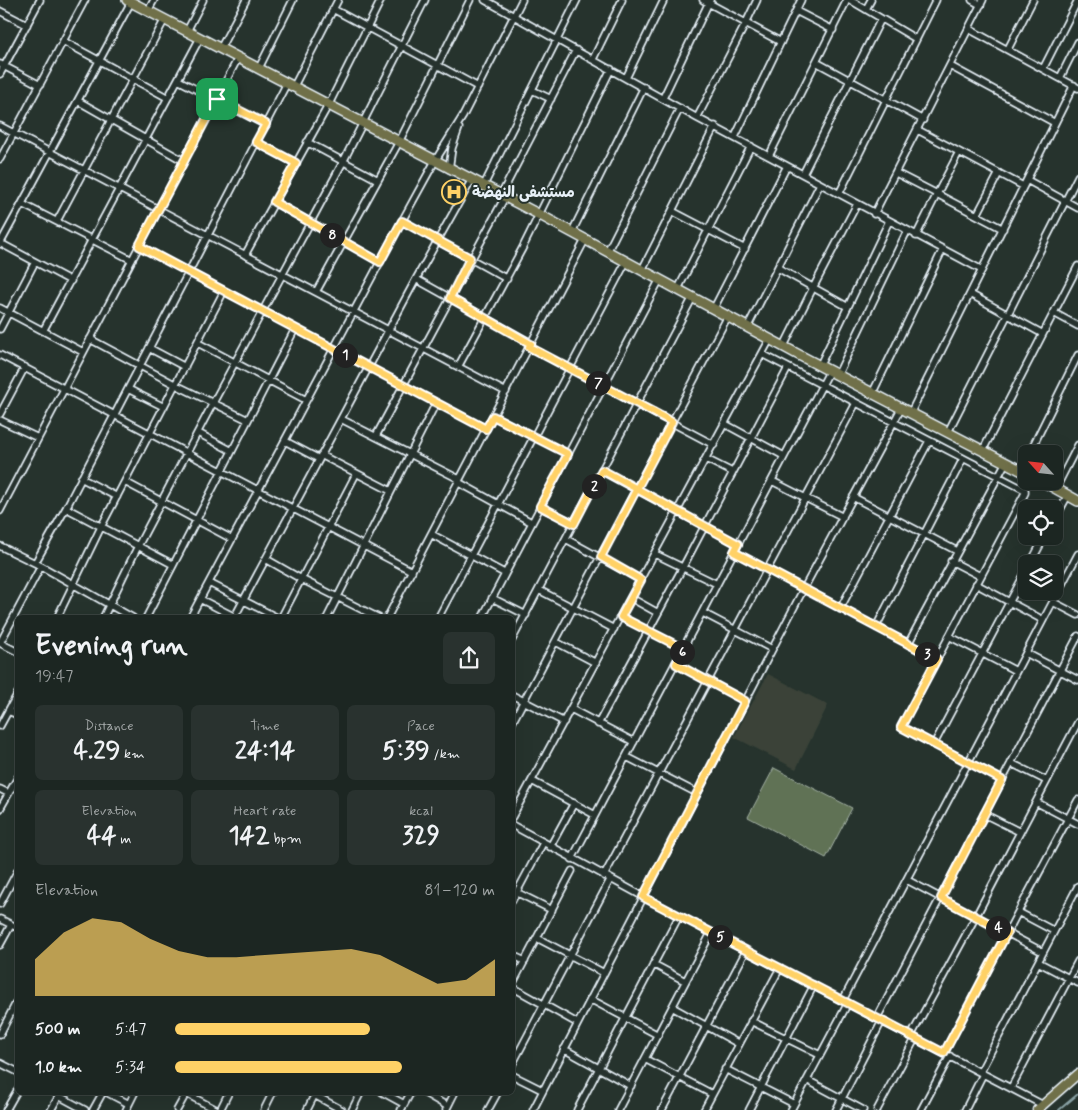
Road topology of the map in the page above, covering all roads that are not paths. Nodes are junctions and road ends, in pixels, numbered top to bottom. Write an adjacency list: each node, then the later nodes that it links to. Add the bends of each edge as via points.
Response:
1 (40, 0): 36 (street)
2 (85, 0): 44 (street)
3 (154, 0): 30 (street)
4 (203, 0): 40 (street)
5 (246, 0): 48 (street)
6 (293, 0): 58 (street)
7 (338, 0): 27 (street)
8 (381, 0): 37 (street)
9 (426, 0): 47 (street)
10 (470, 0): 56 (street)
11 (484, 0): 32 (street)
12 (522, 0): 32 (street)
13 (577, 0): 43 (street)
14 (622, 0): 52 (street)
15 (664, 0): 62 (street)
16 (757, 0): 35 (street)
17 (801, 0): 31 (street)
18 (849, 0): 28 (street); 38 (street)
19 (871, 0): 28 (street)
20 (936, 0): 42 (street)
21 (972, 0): 26 (street)
22 (1033, 0): 49 (street)
23 (1078, 0): 59 (street)
24 (129, 1): 30 (highway); 53 (street)
25 (707, 1): 35 (street); 74 (street)
26 (982, 2): 39 (street)
27 (333, 10): 37 (street); 67 (street)
28 (866, 10): 34 (street)
29 (0, 11): 36 (street)
30 (148, 11): 33 (highway)
31 (796, 11): 38 (street); 45 (street)
32 (514, 17): 43 (street); 70 (street)
33 (165, 19): 40 (highway); 64 (street)
34 (881, 19): 42 (street); 66 (street)
35 (746, 23): 45 (street); 82 (street)
36 (27, 25): 55 (street)
37 (367, 28): 47 (street); 79 (street)
38 (832, 30): 54 (street)
39 (969, 30): 49 (street); 57 (street)
40 (187, 31): 41 (highway)
41 (200, 38): 48 (highway); 65 (street)
42 (916, 39): 77 (street)
43 (557, 40): 50 (street); 72 (street)
44 (63, 42): 53 (street); 68 (street)
45 (781, 42): 92 (street)
46 (1078, 42): 63 (street)
47 (401, 46): 56 (street); 85 (street)
48 (220, 49): 51 (highway)
49 (1008, 49): 59 (street)
50 (576, 50): 52 (street); 76 (street)
51 (238, 58): 58 (highway); 75 (street)
52 (593, 59): 60 (street)
53 (99, 61): 64 (street); 78 (street)
54 (816, 62): 66 (street); 100 (street)
55 (2, 65): 61 (street); 68 (street)
56 (438, 66): 70 (street); 96 (street)
57 (950, 66): 84 (street); 86 (street)
58 (259, 68): 67 (highway)
59 (1043, 68): 63 (street)
60 (611, 70): 62 (street); 130 (street)
61 (0, 74)
62 (626, 78): 71 (street)
63 (1060, 78): 69 (street)
64 (133, 79): 73 (street); 83 (street)
65 (178, 80): 73 (street); 75 (street)
66 (851, 80): 77 (street); 111 (street)
67 (291, 84): 79 (highway); 87 (street)
68 (40, 85): 91 (street)
69 (1076, 86): 86 (street)
70 (478, 87): 81 (street)
71 (644, 87): 74 (street); 139 (street)
72 (532, 90): 76 (street); 117 (street)
73 (168, 98): 93 (street)
74 (663, 98): 80 (street)
75 (217, 99): 87 (street); 102 (street)
76 (551, 99): 121 (street)
77 (885, 99): 84 (street); 119 (street)
78 (78, 100): 83 (street); 98 (street)
79 (329, 104): 85 (highway); 95 (street)
80 (680, 108): 82 (street); 150 (street)
81 (463, 116): 103 (street); 107 (street)
82 (697, 118): 89 (street)
83 (112, 119): 93 (street); 108 (street)
84 (923, 120): 90 (street)
85 (363, 123): 96 (highway); 104 (street)
86 (1055, 123): 115 (street)
87 (266, 124): 94 (street)
88 (0, 126): 91 (street)
89 (715, 126): 92 (street); 128 (street)
90 (918, 130): 99 (street); 109 (street)
91 (14, 133): 98 (street); 101 (street)
92 (735, 137): 97 (street)
93 (146, 139): 102 (street); 118 (street)
94 (256, 142): 105 (street); 140 (street)
95 (307, 142): 104 (street); 105 (street)
96 (399, 142): 103 (highway); 113 (street)
97 (751, 146): 100 (street); 137 (street)
98 (50, 152): 108 (street); 124 (street)
99 (959, 152): 110 (street); 120 (street)
100 (769, 156): 106 (street)
101 (0, 159)
102 (184, 161): 127 (street)
103 (434, 161): 107 (highway); 133 (street)
104 (343, 162): 113 (street); 135 (street)
105 (296, 163): 123 (street)
106 (787, 166): 111 (street); 148 (street)
107 (449, 169): 114 (highway)
108 (84, 170): 118 (street); 132 (street)
109 (896, 173): 120 (street); 129 (street)
110 (999, 173): 115 (street); 131 (street)
111 (803, 174): 116 (street)
112 (1078, 176): 122 (street)
113 (378, 180): 145 (street)
114 (472, 181): 117 (highway); 143 (street)
115 (1025, 183): 122 (street); 136 (street)
116 (820, 184): 119 (street); 158 (street)
117 (482, 187): 121 (highway)
118 (120, 189): 127 (street); 142 (street)
119 (839, 194): 125 (street)
120 (937, 194): 131 (street); 141 (street)
121 (503, 196): 130 (highway); 152 (street)
122 (1065, 201): 126 (street); 181 (street)
123 (274, 202): 135 (street); 151 (street)
124 (22, 204): 132 (street); 146 (street)
125 (857, 204): 129 (street); 167 (street)
126 (1078, 208)
127 (159, 209): 140 (street); 147 (street)
128 (672, 210): 137 (street); 159 (street)
129 (874, 214): 134 (street)
130 (540, 215): 139 (highway); 164 (street)
131 (977, 215): 136 (street)
132 (57, 221): 142 (street)
133 (402, 221): 143 (street); 155 (street)
134 (889, 221): 138 (street); 174 (street)
135 (310, 223): 145 (street); 162 (street)
136 (1002, 229): 160 (street)
137 (708, 230): 148 (street); 168 (street)
138 (907, 231): 141 (street); 212 (street)
139 (572, 232): 144 (highway)
140 (208, 235): 151 (street); 161 (street)
141 (916, 236): 149 (street)
142 (92, 240): 153 (street); 166 (street)
143 (438, 240): 152 (street); 163 (street)
144 (585, 240): 150 (highway); 194 (street)
145 (344, 242): 155 (street); 170 (street)
146 (0, 243): 154 (street)
147 (139, 246): 153 (street); 161 (street)
148 (745, 249): 176 (street)
149 (943, 250): 160 (street); 221 (street)
150 (608, 252): 156 (highway)
151 (245, 255): 162 (street)
152 (470, 258): 164 (street); 173 (street)
153 (132, 260): 192 (street)
154 (35, 262): 166 (street); 179 (street)
155 (380, 262): 178 (street)
156 (626, 262): 159 (highway); 211 (street)
157 (1078, 266): 180 (street)
158 (778, 268): 167 (street); 184 (street)
159 (642, 270): 165 (highway)
160 (982, 270): 171 (street)
161 (188, 272): 169 (street); 196 (street)
162 (282, 274): 170 (street); 177 (street)
163 (416, 279): 173 (street); 188 (street)
164 (507, 279): 183 (street)
165 (660, 279): 168 (highway); 217 (street)
166 (70, 281): 189 (street)
167 (813, 288): 174 (street); 195 (street)
168 (678, 289): 172 (highway)
169 (224, 291): 177 (street); 193 (street)
170 (316, 292): 178 (street)
171 (970, 294): 181 (street); 229 (street)
172 (693, 296): 176 (highway); 226 (street)
173 (450, 298): 183 (street); 197 (street)
174 (848, 307): 205 (street)
175 (0, 308): 179 (street)
176 (714, 308): 182 (highway)
177 (262, 311): 187 (street); 203 (street)
178 (353, 312): 188 (street); 198 (street)
179 (8, 313): 186 (street); 189 (street)
180 (1054, 313): 185 (street); 190 (street)
181 (1008, 315): 190 (street); 240 (street)
182 (728, 316): 184 (highway); 236 (street)
183 (484, 317): 194 (street); 206 (street)
184 (748, 326): 191 (highway)
185 (1078, 326)
186 (0, 328)
187 (295, 329): 198 (street); 213 (street)
188 (389, 330): 197 (street); 209 (street)
189 (44, 331): 199 (street)
190 (1043, 334): 252 (street)
191 (770, 339): 195 (highway); 200 (street)
192 (90, 340): 199 (street); 204 (street)
193 (198, 343): 203 (street); 208 (street)
194 (530, 345): 211 (street); 220 (street)
195 (784, 346): 205 (highway)
196 (149, 348): 204 (street); 208 (street)
197 (423, 348): 206 (street); 216 (street)
198 (333, 349): 209 (street); 222 (street)
199 (83, 352): 218 (street)
200 (762, 354): 210 (street); 238 (street)
201 (0, 355): 207 (street)
202 (1078, 355): 249 (street)
203 (235, 363): 213 (street); 223 (street)
204 (140, 365): 214 (street); 219 (street)
205 (820, 365): 212 (highway)
206 (458, 366): 220 (street)
207 (25, 367): 218 (street); 230 (street)
208 (185, 367): 214 (street)
209 (368, 367): 216 (street); 233 (street)
210 (788, 368): 215 (street); 246 (street)
211 (570, 369): 217 (street); 244 (street)
212 (834, 372): 215 (street); 221 (highway)
213 (268, 380): 222 (street); 235 (street)
214 (176, 385): 223 (street); 227 (street)
215 (822, 385): 225 (street); 257 (street)
216 (403, 386): 224 (street); 243 (street)
217 (604, 386): 226 (street); 256 (street)
218 (65, 388): 231 (street); 245 (street)
219 (128, 388): 227 (street); 231 (street)
220 (506, 392): 232 (street)
221 (873, 392): 228 (highway)
222 (306, 400): 247 (street)
223 (213, 403): 235 (street); 242 (street)
224 (436, 403): 239 (street); 255 (street)
225 (856, 403): 237 (street); 279 (street)
226 (637, 404): 236 (street); 264 (street)
227 (164, 407): 241 (street)
228 (902, 407): 229 (highway); 237 (street)
229 (911, 412): 240 (highway)
230 (0, 414)
231 (114, 414): 241 (street); 269 (street)
232 (493, 416): 239 (street); 244 (street)
233 (341, 419): 243 (street); 258 (street)
234 (0, 420): 245 (street)
235 (248, 420): 253 (street)
236 (672, 422): 251 (street); 274 (street)
237 (894, 422): 248 (street); 280 (street)
238 (725, 424): 246 (street); 251 (street)
239 (486, 429): 270 (street)
240 (948, 432): 252 (highway)
241 (150, 433): 254 (street); 272 (street)
242 (198, 433): 253 (street); 254 (street)
243 (376, 436): 255 (street)
244 (534, 437): 256 (street); 283 (street)
245 (38, 438): 288 (street)
246 (750, 438): 257 (street); 265 (street)
247 (284, 441): 258 (street); 273 (street)
248 (929, 441): 260 (street); 290 (street)
249 (1033, 445)
250 (1078, 445): 267 (street)
251 (714, 446): 259 (street)
252 (983, 450): 261 (highway)
253 (232, 451): 263 (street)
254 (187, 452): 263 (street); 281 (street)
255 (410, 453): 270 (street); 276 (street)
256 (568, 454): 285 (street)
257 (784, 456): 271 (street)
258 (320, 457): 266 (street); 287 (street)
259 (706, 459): 265 (street); 289 (street)
260 (963, 459): 268 (street); 299 (street)
261 (1006, 462): 262 (highway); 268 (street)
262 (1018, 468)
263 (221, 470): 273 (street); 292 (street)
264 (602, 470): 274 (street); 294 (street)
265 (732, 472): 295 (street)
266 (356, 474): 276 (street); 297 (street)
267 (1063, 474)
268 (998, 476): 306 (street); 322 (street, via 1026,492)
269 (81, 478): 278 (street); 286 (street)
270 (459, 481): 283 (street); 298 (street)
271 (772, 481): 279 (street); 302 (street)
272 (125, 482): 278 (street); 281 (street)
273 (258, 490): 287 (street); 300 (street)
274 (636, 490): 289 (street); 312 (street)
275 (1059, 490): 277 (highway)
276 (391, 491): 303 (street)
277 (1068, 495): 282 (highway); 284 (street)
278 (117, 497): 296 (street)
279 (805, 497): 291 (street); 319 (street)
280 (853, 497): 290 (street); 291 (street)
281 (162, 501): 292 (street); 304 (street)
282 (1078, 501)
283 (498, 504): 293 (street); 311 (street)
284 (1063, 504)
285 (540, 506): 293 (street); 294 (street)
286 (66, 508): 296 (street); 315 (street)
287 (294, 508): 297 (street); 313 (street)
288 (0, 511)
289 (678, 512): 295 (street); 309 (street)
290 (889, 516): 299 (street); 341 (street)
291 (843, 517): 331 (street)
292 (196, 519): 300 (street); 316 (street)
293 (532, 522): 321 (street)
294 (574, 524): 301 (street)
295 (704, 526): 302 (street); 318 (street)
296 (101, 527): 304 (street); 328 (street)
297 (328, 527): 303 (street); 323 (street)
298 (431, 534): 311 (street); 320 (street)
299 (924, 534): 306 (street); 362 (street)
300 (232, 539): 325 (street)
301 (566, 539): 312 (street); 330 (street)
302 (738, 544): 307 (street)
303 (363, 545): 320 (street); 332 (street)
304 (138, 546): 316 (street); 339 (street)
305 (2, 547): 308 (street); 315 (street)
306 (957, 551): 314 (street)
307 (734, 552): 319 (street); 326 (street)
308 (0, 554)
309 (655, 554): 318 (street); 324 (street)
310 (1078, 554): 338 (street)
311 (471, 555): 321 (street); 356 (street)
312 (601, 557): 324 (street); 340 (street)
313 (266, 559): 323 (street); 336 (street)
314 (951, 561): 322 (street); 371 (street)
315 (34, 563): 317 (street)
316 (172, 564): 347 (street)
317 (41, 566): 328 (street); 370 (street)
318 (683, 567): 326 (street); 342 (street)
319 (768, 570): 331 (street); 364 (street)
320 (412, 571): 355 (street)
321 (504, 573): 333 (street)
322 (980, 576): 327 (street)
323 (301, 579): 332 (street); 352 (street)
324 (641, 580): 334 (street)
325 (209, 583): 335 (street); 336 (street)
326 (717, 584): 343 (street)
327 (976, 584): 337 (street); 367 (street)
328 (74, 585): 339 (street); 344 (street)
329 (1018, 586): 337 (street)
330 (539, 590): 340 (street); 358 (street)
331 (803, 590): 341 (street); 373 (street)
332 (338, 597): 353 (street); 354 (street)
333 (492, 598): 357 (street); 358 (street)
334 (631, 598): 342 (street); 360 (street)
335 (200, 599): 348 (street); 349 (street)
336 (243, 601): 350 (street); 351 (street)
337 (1009, 602): 361 (street); 375 (street)
338 (1053, 602): 359 (street); 361 (street)
339 (110, 605): 345 (street); 346 (street)
340 (574, 608): 363 (street); 369 (street)
341 (840, 609): 362 (street)
342 (658, 613): 365 (street)
343 (702, 613): 364 (street); 372 (street)
344 (59, 615)
345 (105, 615)
346 (128, 615)
347 (147, 615)
348 (192, 615)
349 (230, 615)
350 (235, 615)
351 (273, 615)
352 (281, 615)
353 (328, 615)
354 (373, 615)
355 (389, 615)
356 (440, 615)
357 (484, 615)
358 (526, 615): 366 (street)
359 (1078, 615)
360 (621, 617): 363 (street); 365 (street)
361 (1043, 620): 376 (street)
362 (876, 627): 371 (street)
363 (614, 629): 378 (street)
364 (736, 630): 373 (street); 383 (street)
365 (647, 632): 372 (street); 394 (street)
366 (515, 635)
367 (949, 636): 375 (street); 377 (street)
368 (1078, 636): 381 (street)
369 (556, 642): 378 (street); 386 (street)
370 (0, 643): 374 (street)
371 (908, 644): 377 (street)
372 (684, 649): 379 (street)
373 (772, 649): 387 (street)
374 (15, 650)
375 (982, 653): 380 (street); 397 (street)
376 (1026, 654): 380 (street); 381 (street)
377 (937, 659): 397 (street, via 901,727)
378 (596, 663): 388 (street)
379 (676, 664): 383 (street); 396 (street)
380 (1016, 671): 399 (street)
381 (1060, 671): 382 (street); 400 (street)
382 (1078, 680)
383 (709, 682): 387 (street); 401 (street)
384 (515, 696): 386 (street)
385 (15, 698): 389 (street)
386 (524, 701): 391 (street); 392 (street)
387 (745, 701): 407 (street)
388 (571, 709): 392 (street); 394 (street)
389 (8, 710): 390 (street); 395 (street)
390 (15, 714)
391 (515, 718)
392 (564, 722): 403 (street)
393 (1078, 722): 404 (street)
394 (598, 724): 396 (street)
395 (0, 726)
396 (634, 742): 398 (street)
397 (934, 744): 399 (street)
398 (626, 757): 401 (street); 414 (street)
399 (969, 763): 402 (street); 427 (street)
400 (1011, 763): 402 (street); 404 (street)
401 (659, 774): 407 (street); 425 (street)
402 (1002, 780): 415 (street)
403 (532, 781): 411 (street); 413 (street)
404 (1047, 781): 410 (street)
405 (15, 782): 408 (street)
406 (0, 789): 408 (street)
407 (697, 793): 430 (street)
408 (8, 794): 412 (street)
409 (1078, 800): 416 (street)
410 (1036, 802): 416 (street); 419 (street)
411 (574, 803): 414 (street); 421 (street)
412 (0, 809)
413 (515, 812)
414 (595, 814): 422 (street)
415 (984, 814): 419 (street); 431 (street)
416 (1068, 819): 417 (street); 434 (street)
417 (1078, 824)
418 (515, 827): 420 (street)
419 (1020, 832): 436 (street)
420 (543, 843): 421 (street); 429 (street)
421 (550, 847): 422 (street)
422 (572, 859): 425 (street)
423 (572, 871): 433 (street)
424 (15, 876): 432 (street)
425 (604, 876): 426 (street)
426 (610, 880): 430 (street); 448 (street)
427 (907, 880): 431 (street); 462 (street)
428 (1078, 886): 440 (street)
429 (515, 891): 433 (street)
430 (643, 897): 435 (street); 454 (street)
431 (941, 898): 436 (street); 467 (street)
432 (0, 904)
433 (552, 910): 443 (street)
434 (1018, 912): 440 (street); 442 (street)
435 (678, 916): 441 (street); 452 (street)
436 (976, 916): 442 (street); 473 (street)
437 (0, 919): 438 (street)
438 (11, 925): 439 (street); 444 (street)
439 (15, 927)
440 (1054, 932): 446 (street)
441 (711, 933): 445 (street); 457 (street)
442 (1007, 933): 446 (street); 478 (street)
443 (537, 938): 448 (street); 449 (street)
444 (0, 945)
445 (746, 951): 453 (street); 470 (street)
446 (1043, 952): 451 (street)
447 (515, 956): 449 (street)
448 (570, 956): 454 (street); 463 (street)
449 (525, 961): 456 (street)
450 (1078, 961): 455 (street)
451 (1038, 962): 455 (street); 485 (street)
452 (653, 964): 457 (street); 466 (street)
453 (780, 968): 459 (street); 468 (street)
454 (604, 973): 461 (street)
455 (1069, 978): 458 (street); 492 (street)
456 (515, 980)
457 (685, 982): 465 (street)
458 (1078, 983)
459 (814, 985): 462 (street); 474 (street)
460 (515, 988): 463 (street)
461 (590, 1000): 466 (street); 469 (street)
462 (846, 1001): 467 (street); 477 (street)
463 (544, 1005): 469 (street); 479 (street)
464 (15, 1007): 471 (street)
465 (672, 1007): 470 (street); 472 (street)
466 (625, 1018): 472 (street); 482 (street)
467 (879, 1020): 473 (street); 513 (street)
468 (751, 1021): 474 (street); 475 (street)
469 (577, 1023): 476 (street)
470 (706, 1026): 475 (street); 488 (street)
471 (0, 1034)
472 (658, 1035): 480 (street)
473 (913, 1037): 478 (street); 539 (street)
474 (786, 1038): 477 (street); 491 (street)
475 (739, 1044): 483 (street)
476 (564, 1049): 482 (street); 493 (street)
477 (820, 1055): 489 (street)
478 (947, 1055): 485 (street); 540 (street)
479 (515, 1059)
480 (645, 1059): 488 (street); 490 (street)
481 (0, 1063): 484 (street)
482 (599, 1068): 490 (street); 532 (street)
483 (725, 1069): 491 (street); 495 (street)
484 (15, 1070)
485 (981, 1073): 492 (street); 541 (street)
486 (1078, 1074): 517 (main road)
487 (515, 1076): 493 (street)
488 (678, 1077): 495 (street); 534 (street)
489 (807, 1080): 513 (street); 516 (street)
490 (631, 1086): 533 (street)
491 (761, 1088): 516 (street); 536 (street)
492 (1011, 1088): 517 (street)
493 (542, 1090): 531 (street)
494 (15, 1094): 519 (street)
495 (712, 1094): 535 (street)
496 (59, 1095): 520 (street)
497 (62, 1095): 521 (street)
498 (102, 1095): 522 (street)
499 (109, 1095): 515 (street)
500 (133, 1095): 515 (street)
501 (184, 1095): 523 (street)
502 (189, 1095): 524 (street)
503 (227, 1095): 524 (street)
504 (272, 1095): 525 (street)
505 (313, 1095): 526 (street)
506 (315, 1095): 527 (street)
507 (360, 1095): 528 (street)
508 (388, 1095): 514 (street)
509 (409, 1095): 514 (street)
510 (427, 1095): 518 (street)
511 (453, 1095): 518 (street)
512 (496, 1095): 530 (street)
513 (842, 1099): 537 (street); 538 (street)
514 (404, 1104): 529 (street)
515 (127, 1107)
516 (793, 1107)
517 (1040, 1107)
518 (446, 1108)
519 (6, 1110)
520 (51, 1110)
521 (85, 1110)
522 (93, 1110)
523 (177, 1110)
524 (218, 1110)
525 (264, 1110)
526 (307, 1110)
527 (342, 1110)
528 (352, 1110)
529 (401, 1110)
530 (488, 1110)
531 (533, 1110)
532 (577, 1110)
533 (618, 1110)
534 (662, 1110)
535 (704, 1110)
536 (749, 1110)
537 (836, 1110)
538 (863, 1110)
539 (877, 1110)
540 (921, 1110)
541 (965, 1110)

